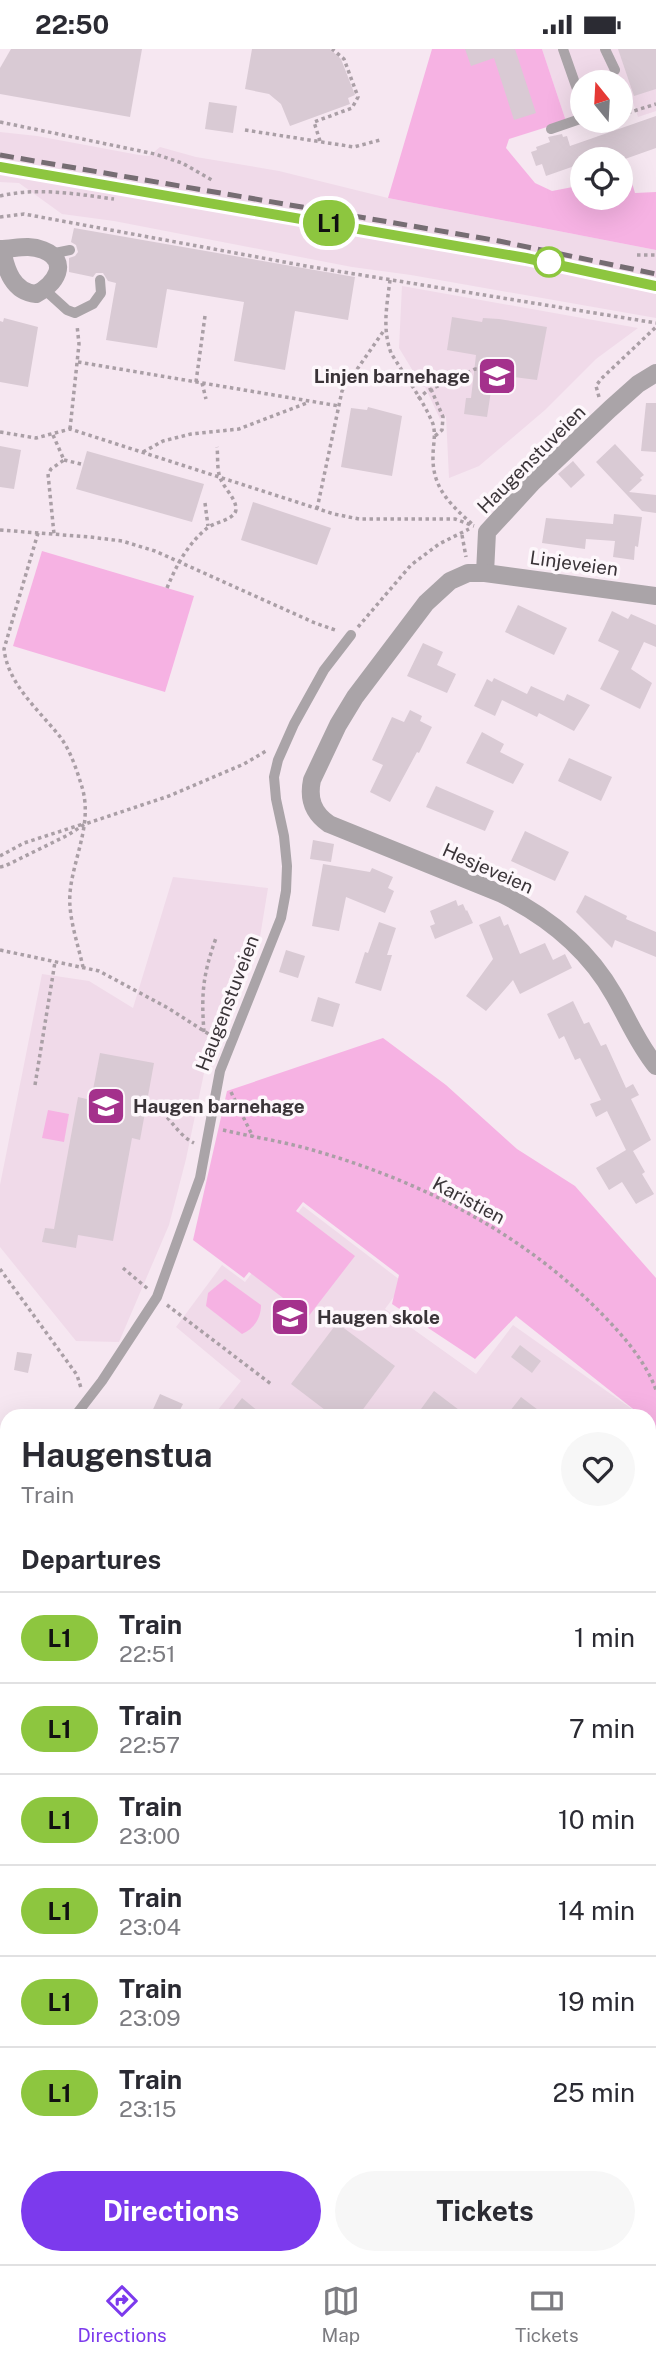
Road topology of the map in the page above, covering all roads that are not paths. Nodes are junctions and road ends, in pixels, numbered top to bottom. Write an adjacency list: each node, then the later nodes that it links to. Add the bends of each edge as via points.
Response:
1 (563, 49): 3 (lane)
2 (605, 49): 4 (lane)
3 (570, 70)
4 (615, 70)
5 (570, 125): 6 (lane)
6 (551, 129)
7 (1, 250): 9 (street, via 22,246); 11 (street, via 20,290)
8 (70, 250): 9 (lane)
9 (50, 254): 11 (street, via 58,269)
10 (100, 280): 11 (lane, via 101,293 93,304 75,313)
11 (45, 291)
12 (656, 373): 13 (street, Haugenstuveien, via 610,409 487,532)
13 (477, 570): 14 (street, Linjeveien); 16 (street, Hesjeveien, via 440,588 355,697 312,780 311,800 319,817 342,830 502,894 556,927 597,968)
14 (656, 596)
15 (351, 635): 17 (lane, Haugenstuveien, via 324,670 278,760 276,799 287,851 281,918 222,1068 200,1178 157,1297)
16 (656, 1066)
17 (81, 1409)

